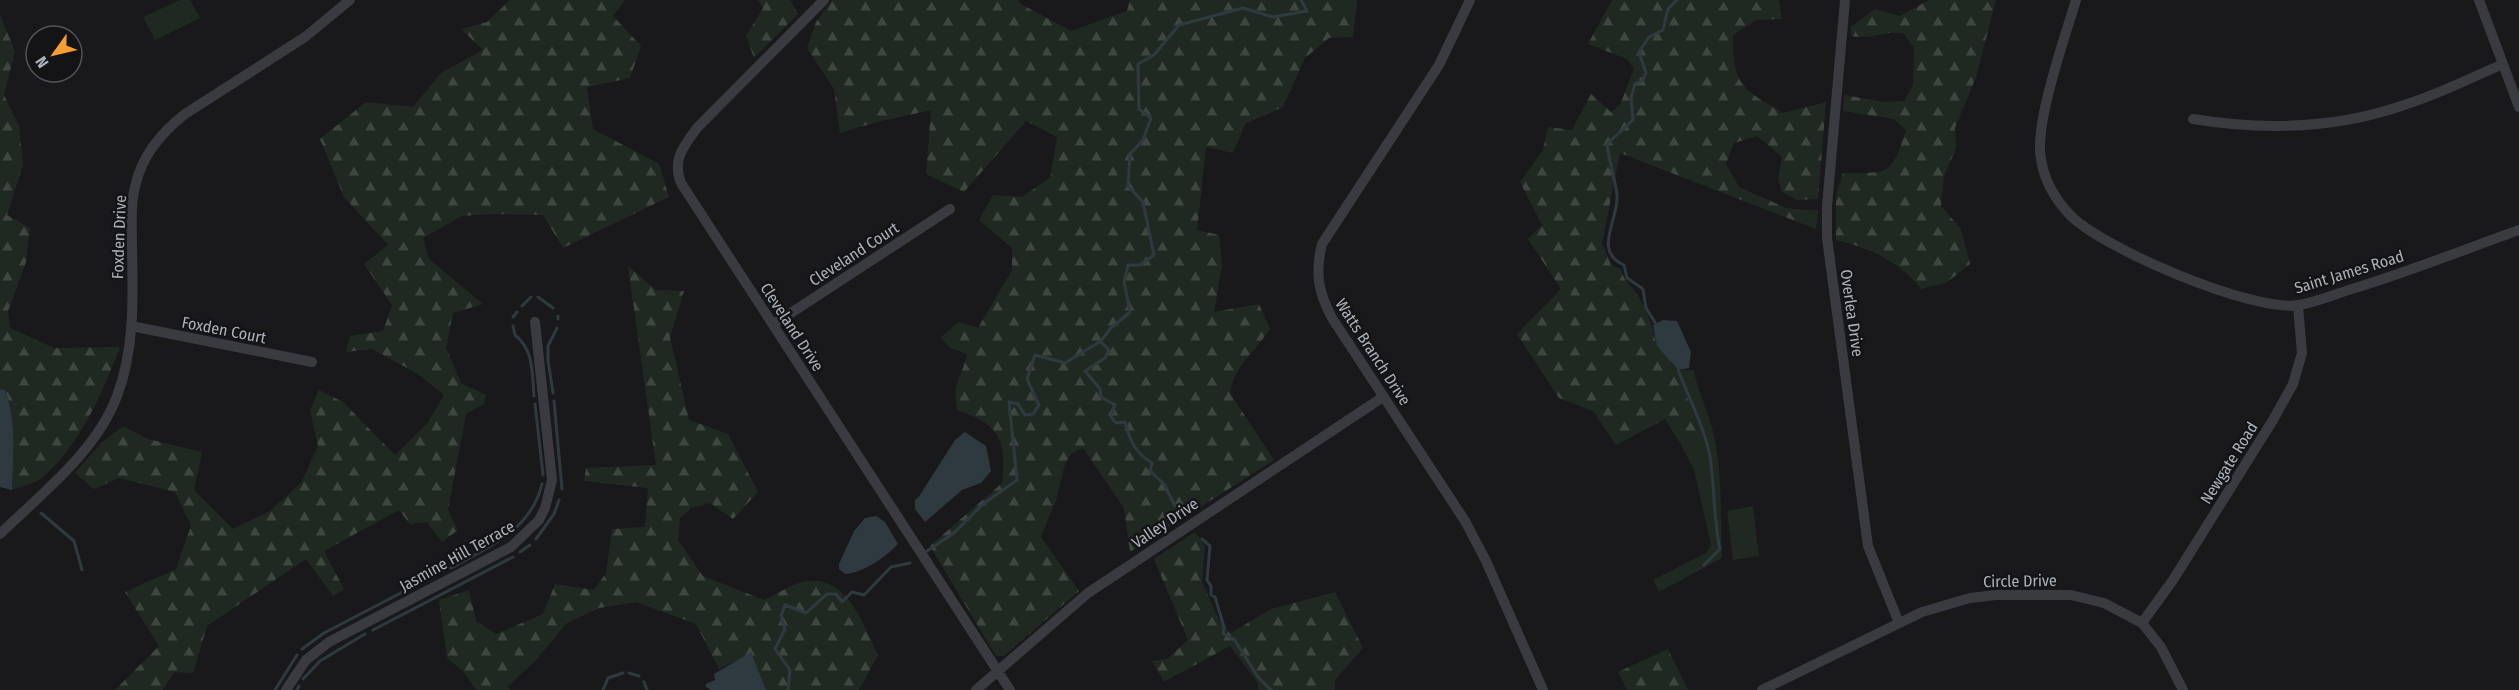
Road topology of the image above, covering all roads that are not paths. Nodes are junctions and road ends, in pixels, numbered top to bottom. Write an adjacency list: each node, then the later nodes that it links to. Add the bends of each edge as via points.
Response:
1 (350, 0): 15 (street, Foxden Drive, via 305,37 185,114 150,150 136,183 132,208)
2 (824, 0): 14 (street, Cleveland Drive, via 697,128 680,152 676,171)
3 (1470, 0): 17 (street, Watts Branch Drive, via 1439,65 1322,244 1318,258 1318,285 1326,307)
4 (1845, 0): 19 (street, Overlea Drive, via 1827,238 1868,546)
5 (2076, 0): 12 (street, Saint James Road, via 2040,130 2040,156 2056,198 2072,217 2132,254 2199,284 2255,302)
6 (2479, 0): 7 (street)
7 (2501, 65): 8 (street); 9 (street, via 2409,104 2342,122 2274,128)
8 (2519, 107)
9 (2193, 120)
10 (950, 209): 14 (street, Cleveland Court)
11 (2519, 230): 12 (street, Saint James Road)
12 (2298, 306): 20 (street, Newgate Road, via 2302,353 2293,384)
13 (535, 322): 22 (street, Jasmine Hill Terrace, via 552,480 539,520 511,547 329,642 306,660)
14 (774, 324): 21 (street, Cleveland Drive)
15 (131, 326): 16 (street, Foxden Court); 18 (street, Foxden Drive, via 129,357 117,397 95,436)
16 (312, 362)
17 (1383, 397): 21 (street, Valley Drive, via 1088,593); 25 (street, Watts Branch Drive, via 1476,541)
18 (0, 534)
19 (1899, 623): 20 (street, Circle Drive, via 1942,604 1996,595 2071,595 2104,603); 26 (street, Circle Drive)
20 (2142, 623): 27 (street, Circle Drive, via 2161,647)
21 (997, 671): 23 (street, Valley Drive); 24 (street, Cleveland Drive)
22 (286, 690)
23 (976, 690)
24 (1010, 690)
25 (1543, 690)
26 (1762, 690)
27 (2183, 690)

